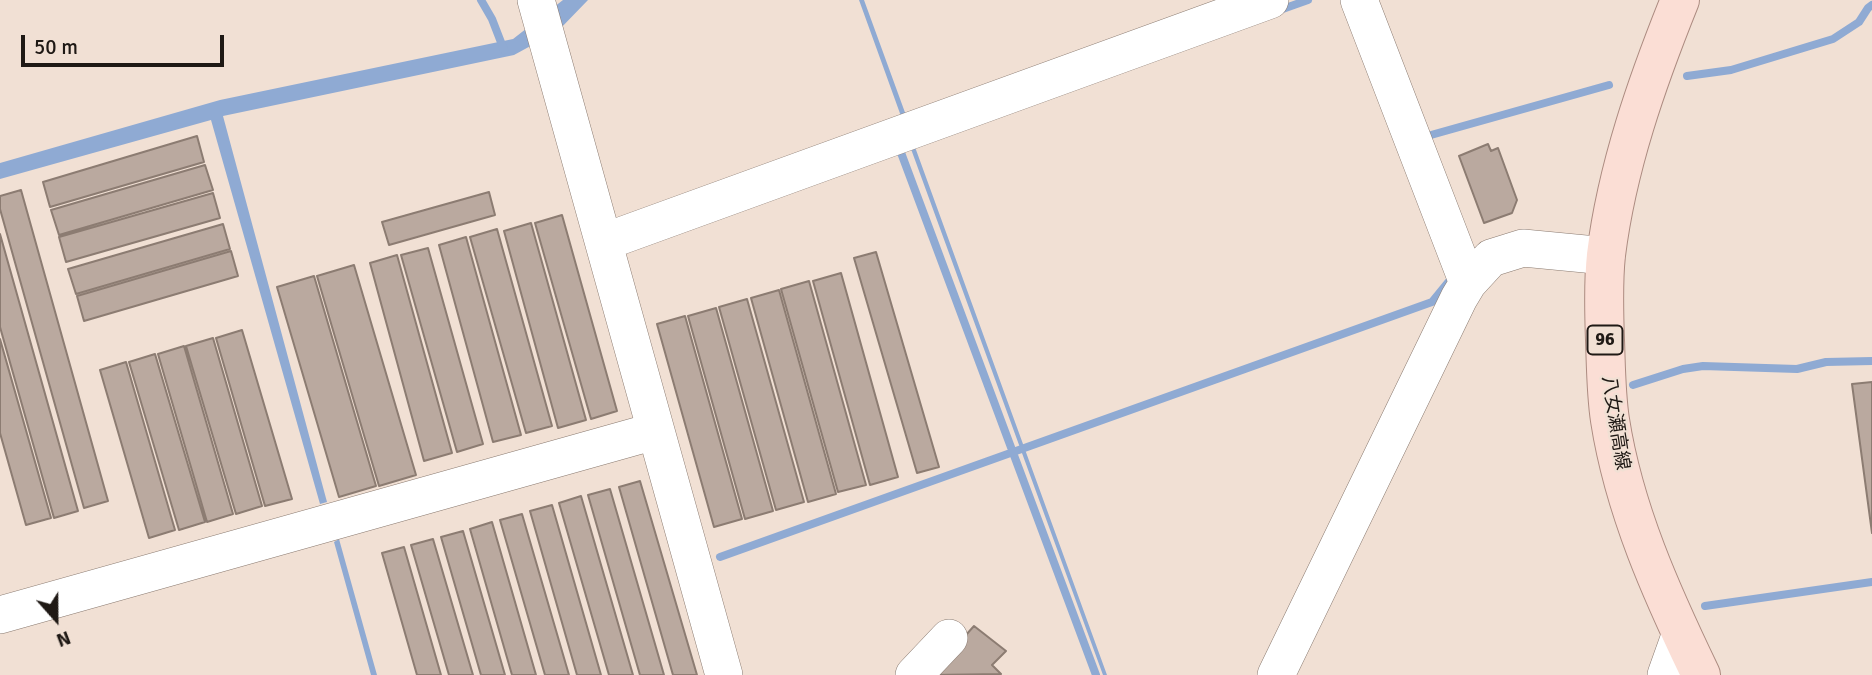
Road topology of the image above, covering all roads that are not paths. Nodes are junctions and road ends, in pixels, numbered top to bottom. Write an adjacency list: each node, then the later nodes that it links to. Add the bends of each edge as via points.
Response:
1 (536, 0): 5 (street)
2 (1270, 0): 5 (street)
3 (1359, 0): 7 (street)
4 (1680, 0): 6 (main road, 八女瀬高線 / 96, via 1623,162)
5 (604, 242): 8 (street)
6 (1606, 256): 7 (street, via 1523,248 1491,258); 10 (main road, 八女瀬高線 / 96, via 1604,318 1610,420 1635,518)
7 (1468, 284): 14 (street)
8 (655, 431): 9 (street); 12 (street)
9 (0, 615)
10 (1681, 634): 15 (street); 16 (main road, 八女瀬高線 / 96)
11 (949, 638): 13 (street)
12 (724, 675)
13 (914, 675)
14 (1276, 675)
15 (1666, 675)
16 (1701, 675)

